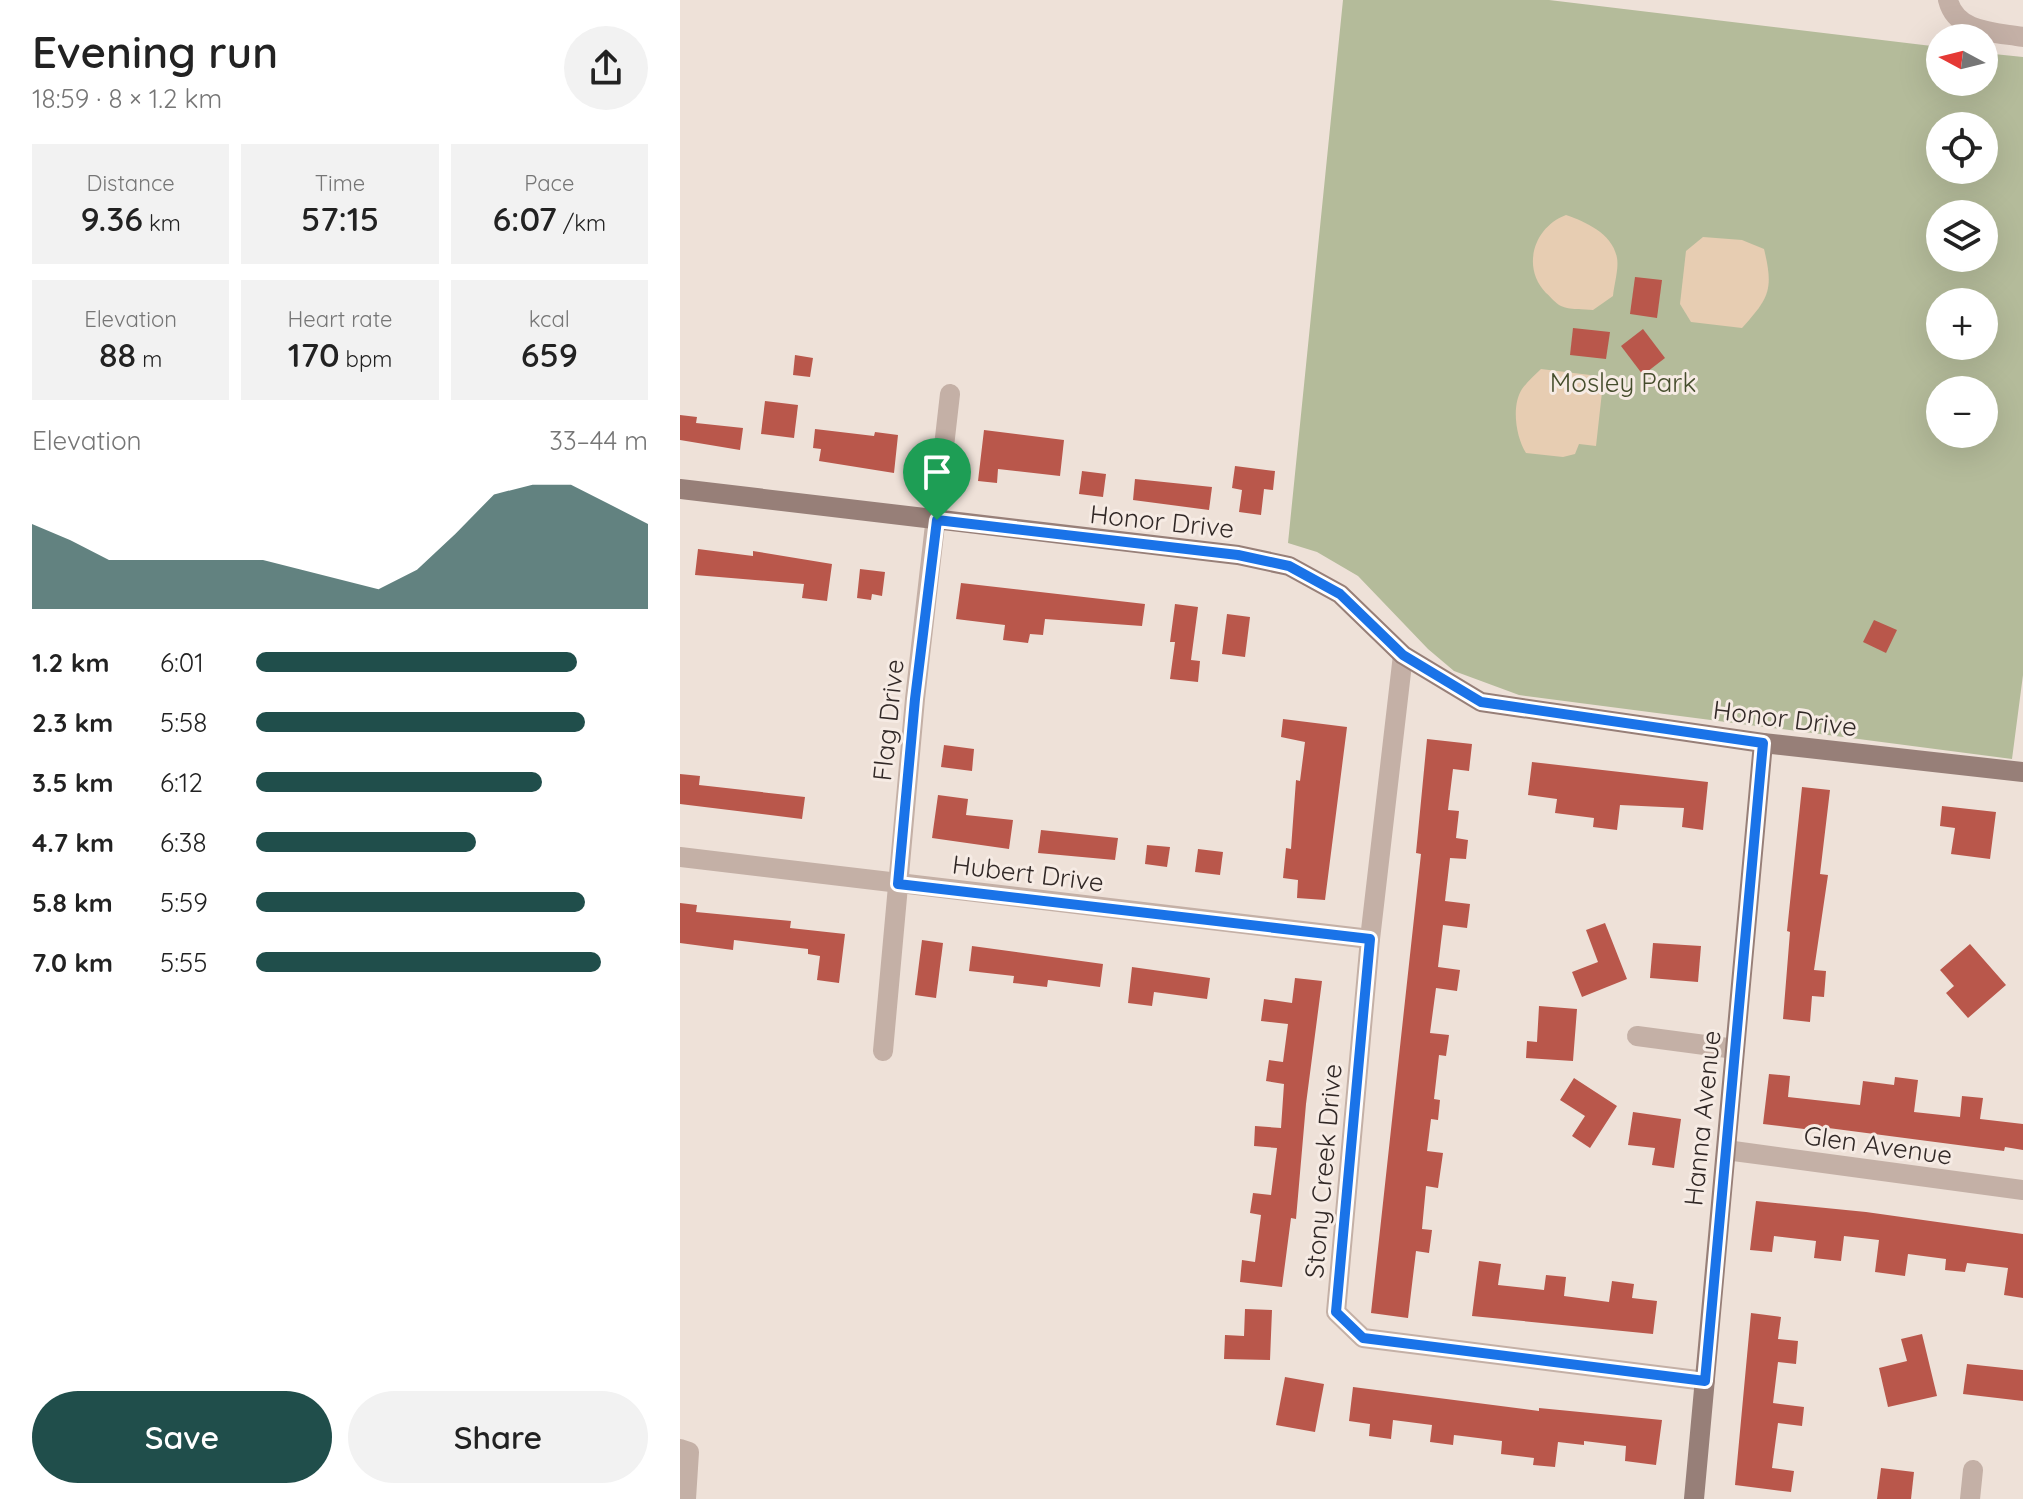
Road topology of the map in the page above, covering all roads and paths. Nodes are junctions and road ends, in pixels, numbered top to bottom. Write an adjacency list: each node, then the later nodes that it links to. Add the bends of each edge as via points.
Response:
1 (1948, 0): 2 (street, via 1950,10 1966,26)
2 (2023, 37)
3 (950, 394): 5 (street, Flag Drive)
4 (680, 489): 5 (street, Honor Drive)
5 (937, 520): 6 (street, Honor Drive, via 1238,555 1289,566 1340,594); 10 (street, Flag Drive)
6 (1403, 655): 7 (street, Honor Drive, via 1481,702); 11 (street, Stony Creek Drive)
7 (1763, 743): 8 (street, Honor Drive); 13 (street, Hanna Avenue)
8 (2023, 772)
9 (680, 857): 10 (street, Hubert Drive)
10 (898, 884): 11 (street, Hubert Drive); 14 (street, Flag Drive)
11 (1370, 939): 17 (street, Stony Creek Drive, via 1336,1312 1344,1323 1363,1338)
12 (1637, 1036): 13 (street)
13 (1735, 1049): 15 (street, Hanna Avenue)
14 (883, 1051)
15 (1726, 1150): 16 (street, Glen Avenue); 17 (street, Hanna Avenue)
16 (2023, 1190)
17 (1705, 1381): 21 (street, Hanna Avenue)
18 (680, 1449): 20 (street, via 689,1452)
19 (1973, 1470): 22 (street)
20 (686, 1499)
21 (1694, 1499)
22 (1970, 1499)

